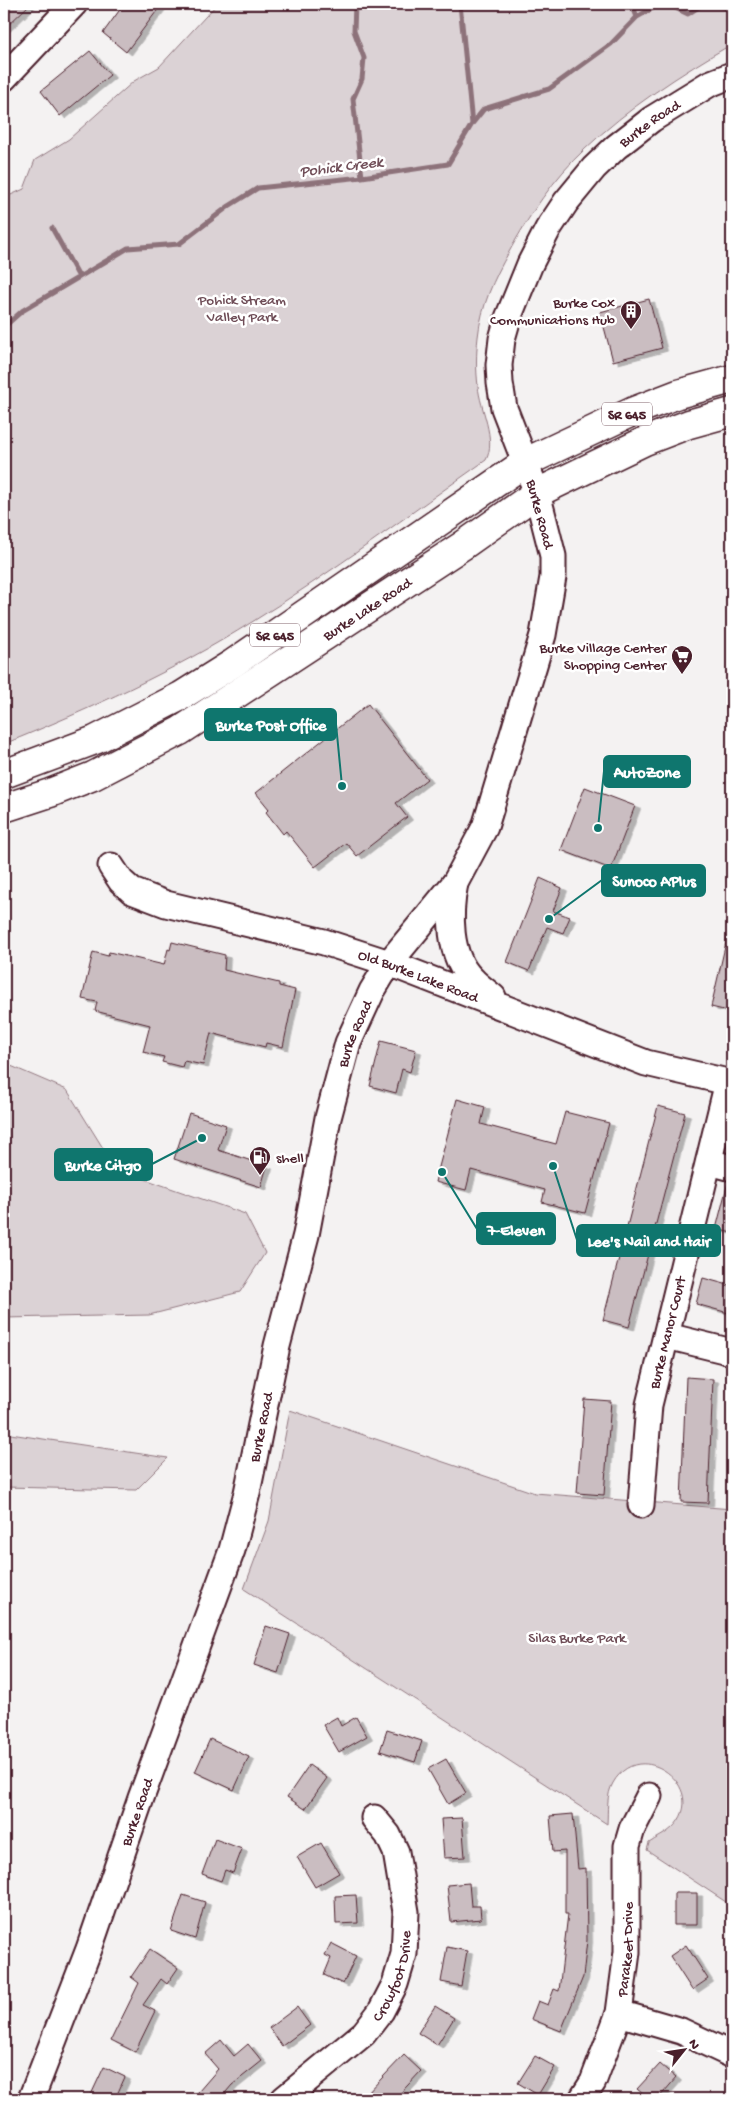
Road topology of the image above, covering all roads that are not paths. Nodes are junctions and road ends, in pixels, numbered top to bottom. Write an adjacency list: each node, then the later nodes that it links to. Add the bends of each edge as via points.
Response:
1 (74, 4): 3 (street)
2 (732, 75): 6 (street, Burke Road, via 709,84 660,114 616,147 588,175 548,228 508,318 499,365 504,408)
3 (4, 78)
4 (732, 379): 6 (main road, Burke Lake Road / SR 645, via 678,394 634,411)
5 (732, 412): 7 (main road, Burke Lake Road / SR 645, via 645,441)
6 (526, 462): 7 (street, Burke Road); 8 (main road, Burke Lake Road / SR 645, via 181,696 95,740)
7 (537, 493): 9 (main road, Burke Lake Road / SR 645, via 180,731 93,776); 11 (street, Burke Road, via 553,556 553,578 543,635 485,827)
8 (4, 774)
9 (4, 808)
10 (111, 866): 12 (street, Old Burke Lake Road, via 121,882 132,891 166,904 299,936)
11 (455, 883): 12 (street, Burke Road); 13 (street, via 451,903 452,928 459,957 471,978)
12 (389, 963): 13 (street, Old Burke Lake Road); 23 (street, Burke Road, via 348,1043 338,1080 306,1235 276,1346 247,1493 232,1550 89,1948)
13 (509, 1009): 14 (street, Old Burke Lake Road, via 646,1063)
14 (730, 1082): 15 (street, Burke Manor Court)
15 (721, 1165): 16 (street, Burke Manor Court)
16 (667, 1336): 17 (street); 18 (street, Burke Manor Court, via 649,1405)
17 (732, 1352)
18 (642, 1505)
19 (649, 1796): 21 (street, Parakeet Drive, via 627,1846 627,1952)
20 (374, 1818): 24 (street, Crowfoot Drive, via 388,1835 396,1852 406,1912 404,1954 395,1984 381,2011 364,2033)
21 (618, 2013): 22 (street, via 681,2031); 25 (street, Parakeet Drive, via 593,2082)
22 (732, 2055)
23 (31, 2099)
24 (284, 2099)
25 (582, 2099)

